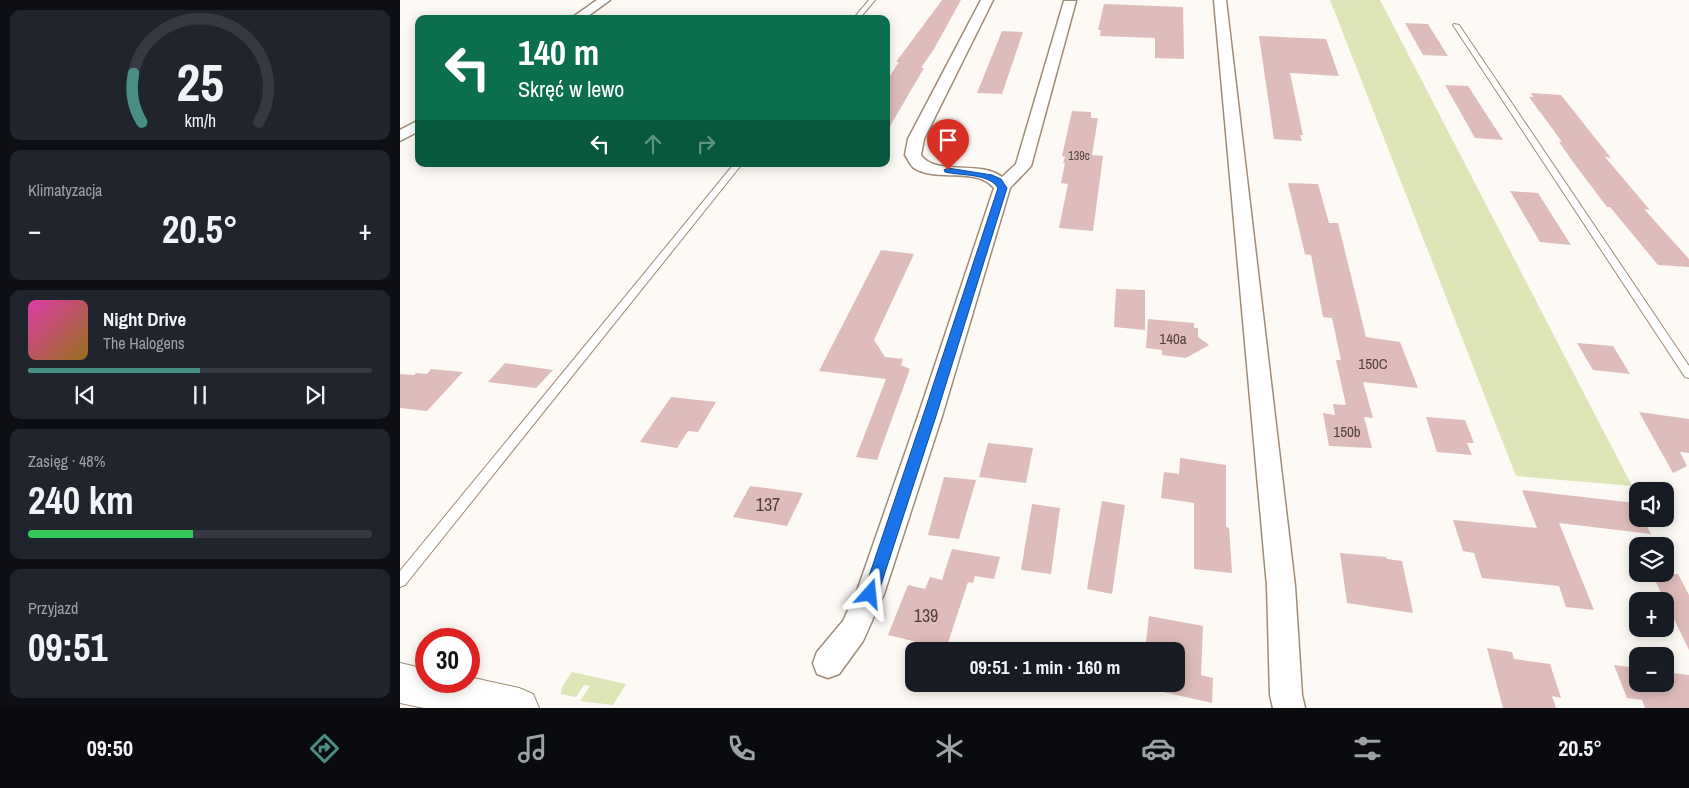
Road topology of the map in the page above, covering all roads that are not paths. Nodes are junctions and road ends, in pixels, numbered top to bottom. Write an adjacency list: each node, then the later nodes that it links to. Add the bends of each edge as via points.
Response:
1 (604, 0): 6 (street)
2 (872, 0): 7 (lane)
3 (987, 0): 12 (street, via 911,151 921,166 978,174 998,180)
4 (1220, 0): 17 (street, via 1281,586)
5 (1070, 2): 12 (street, via 1023,166)
6 (582, 15)
7 (859, 15)
8 (1456, 25): 13 (lane)
9 (415, 127): 10 (street)
10 (400, 137)
11 (736, 167): 14 (lane)
12 (1002, 188): 15 (street, via 870,594 853,631)
13 (1689, 374)
14 (400, 581)
15 (828, 663)
16 (400, 683): 18 (highway)
17 (1286, 704)
18 (519, 708)

